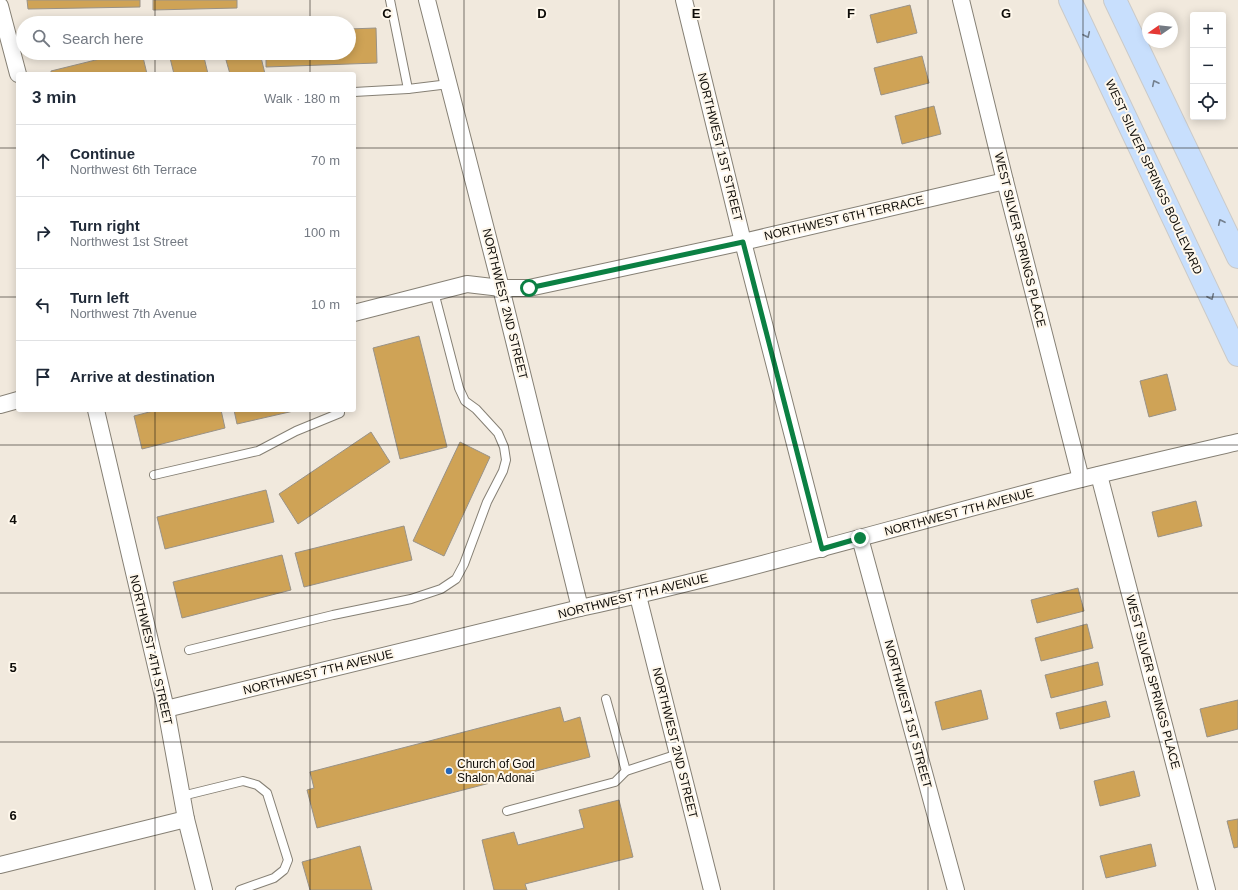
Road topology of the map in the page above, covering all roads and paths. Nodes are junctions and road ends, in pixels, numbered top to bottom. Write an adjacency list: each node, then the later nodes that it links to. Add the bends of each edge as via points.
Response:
1 (390, 0): 10 (lane)
2 (427, 0): 9 (street, NORTHWEST 2ND STREET)
3 (684, 0): 13 (street, NORTHWEST 1ST STREET)
4 (961, 0): 12 (street, WEST SILVER SPRINGS PLACE)
5 (1070, 0): 18 (main road, WEST SILVER SPRINGS BOULEVARD, one-way to 18)
6 (1115, 0): 14 (main road, one-way to 6)
7 (0, 6): 8 (street)
8 (17, 72)
9 (449, 84): 10 (lane); 15 (street, NORTHWEST 2ND STREET)
10 (408, 89): 11 (lane)
11 (356, 92)
12 (1005, 181): 13 (street, NORTHWEST 6TH TERRACE); 26 (street, WEST SILVER SPRINGS PLACE)
13 (743, 242): 15 (street, NORTHWEST 6TH TERRACE, via 529,288); 28 (street, NORTHWEST 1ST STREET)
14 (1238, 257)
15 (501, 288): 16 (street, NORTHWEST 6TH TERRACE, via 467,284); 30 (street, NORTHWEST 2ND STREET)
16 (434, 292): 17 (street, NORTHWEST 6TH TERRACE); 31 (lane, via 459,388 465,401 498,433 506,460 456,579 441,589 411,599)
17 (356, 312)
18 (1238, 355)
19 (16, 401): 20 (street)
20 (0, 405)
21 (96, 412): 33 (street, NORTHWEST 4TH STREET)
22 (340, 412): 24 (lane, via 258,451)
23 (1238, 442): 25 (street, NORTHWEST 7TH AVENUE)
24 (154, 475)
25 (1099, 475): 26 (street, NORTHWEST 7TH AVENUE); 44 (street, WEST SILVER SPRINGS PLACE)
26 (1081, 479): 27 (street, NORTHWEST 7TH AVENUE)
27 (860, 538): 28 (street, NORTHWEST 7TH AVENUE); 43 (street, NORTHWEST 1ST STREET)
28 (822, 549): 29 (street, NORTHWEST 7TH AVENUE)
29 (638, 596): 30 (street, NORTHWEST 7TH AVENUE); 34 (street, NORTHWEST 2ND STREET)
30 (580, 608): 33 (street, NORTHWEST 7TH AVENUE)
31 (188, 650)
32 (606, 700): 35 (lane)
33 (166, 709): 36 (street, NORTHWEST 4TH STREET)
34 (678, 754): 35 (lane); 42 (street, NORTHWEST 2ND STREET)
35 (626, 771): 37 (lane, via 615,782)
36 (182, 796): 38 (street, NORTHWEST 4TH STREET); 41 (lane, via 242,781 257,785 267,793 288,860 284,870 274,878)
37 (507, 811)
38 (186, 819): 39 (street); 40 (street, NORTHWEST 4TH STREET)
39 (0, 865)
40 (204, 890)
41 (240, 890)
42 (712, 890)
43 (956, 890)
44 (1207, 890)

